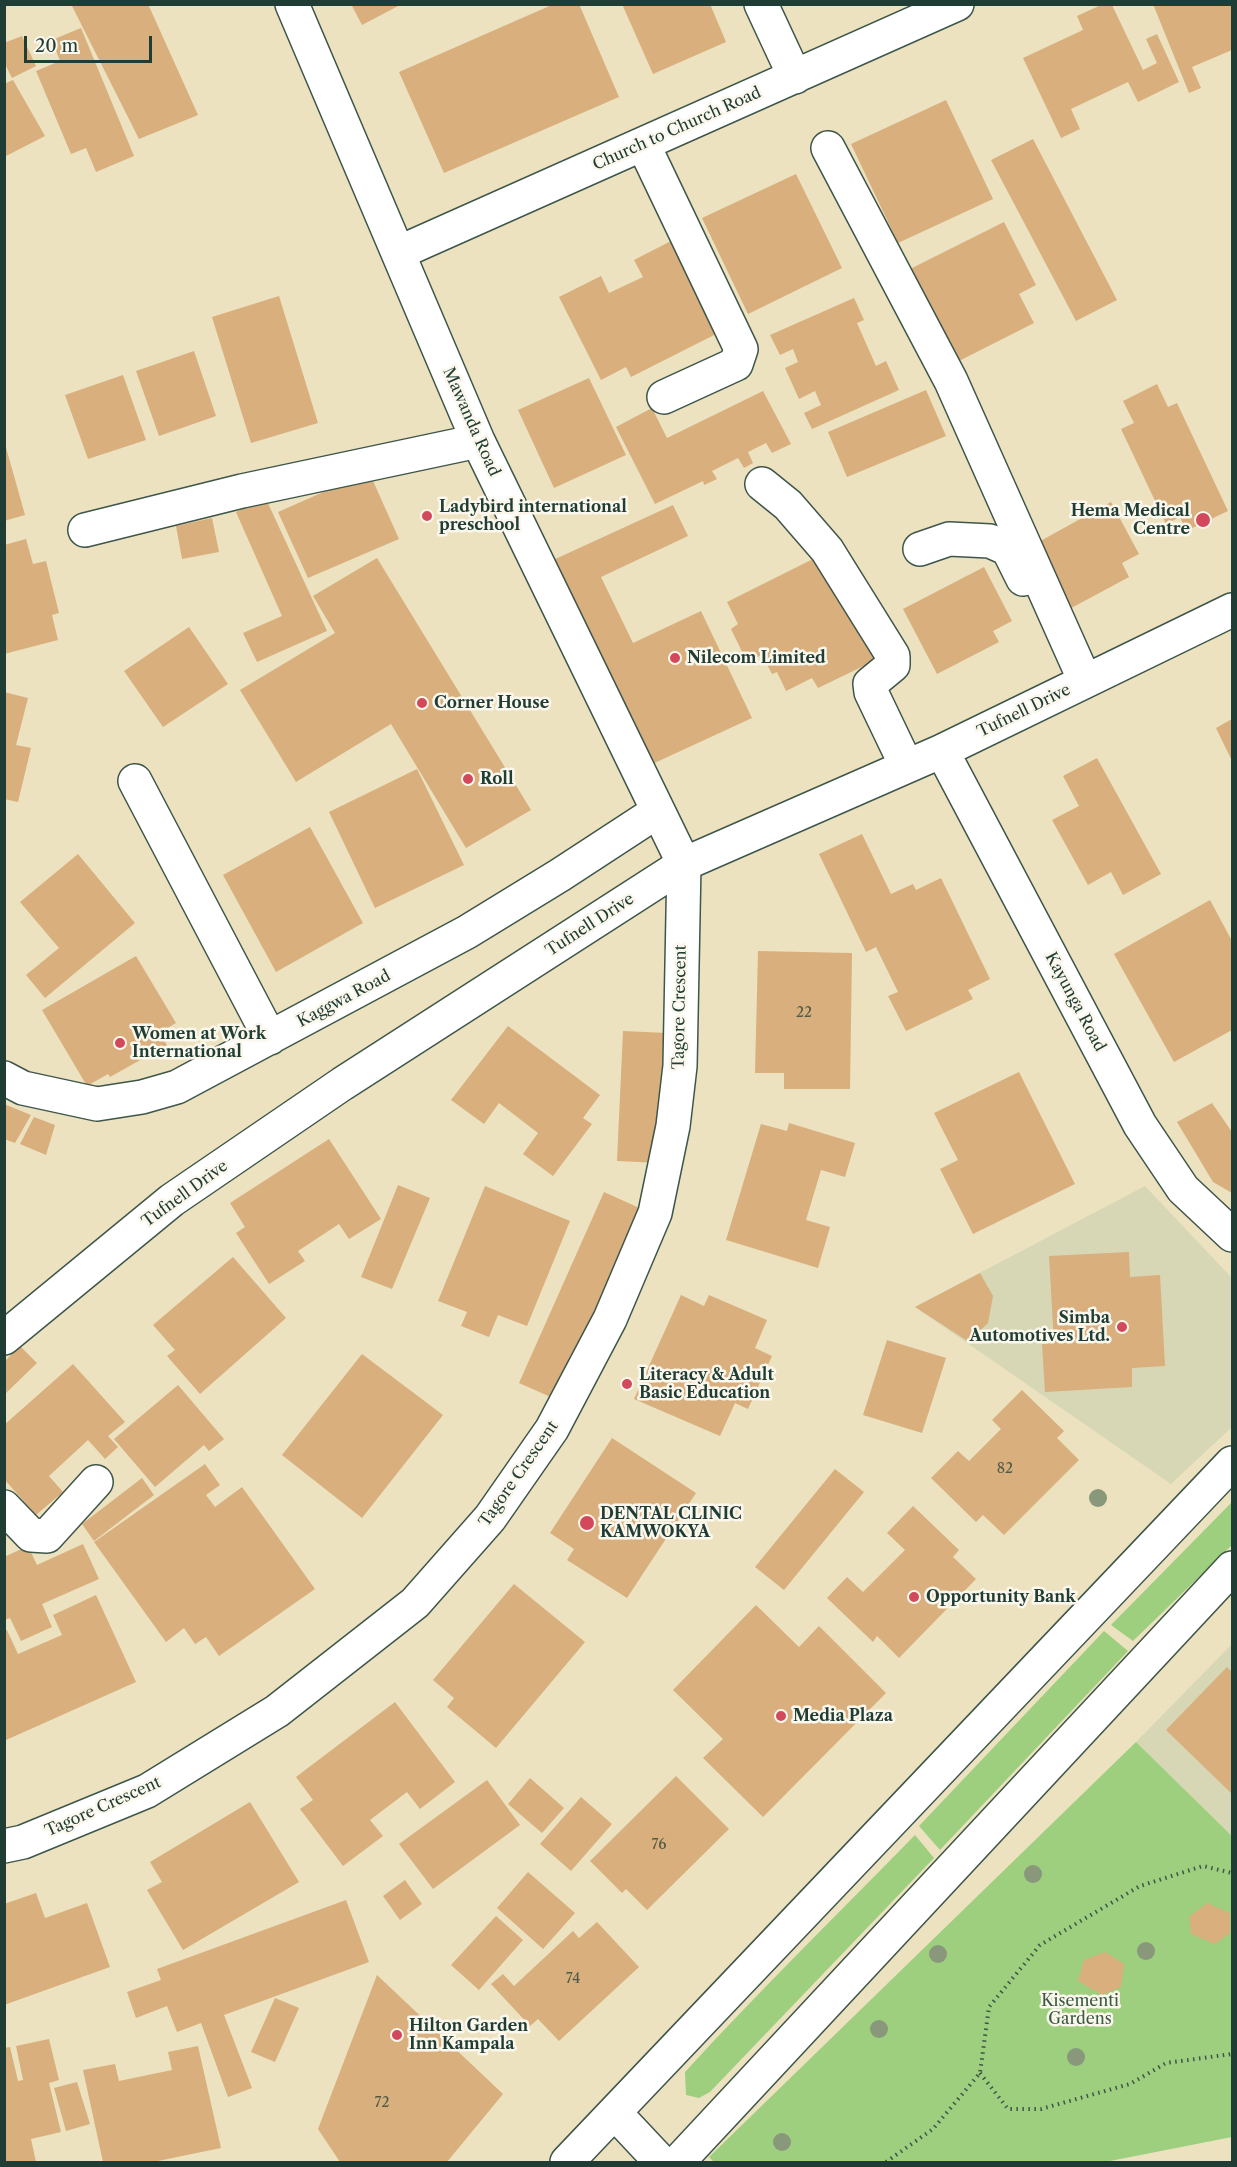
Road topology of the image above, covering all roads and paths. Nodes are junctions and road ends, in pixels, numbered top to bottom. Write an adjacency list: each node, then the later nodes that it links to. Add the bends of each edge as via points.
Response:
1 (292, 4): 7 (street, Mawanda Road)
2 (761, 4): 4 (street)
3 (957, 4): 4 (street, Church to Church Road)
4 (795, 77): 5 (street, Church to Church Road)
5 (643, 144): 7 (street, Church to Church Road); 8 (street, via 741,349 736,364)
6 (828, 148): 14 (street, via 951,381)
7 (398, 253): 9 (street, Mawanda Road)
8 (664, 397)
9 (478, 441): 11 (street, via 242,491); 18 (street, Mawanda Road)
10 (762, 484): 16 (street, via 788,505 826,550 893,656 893,665 870,684)
11 (85, 531)
12 (920, 549): 14 (street, via 949,539 990,541 1008,549)
13 (1233, 610): 14 (street, Tufnell Drive)
14 (1080, 684): 15 (street, Tufnell Drive)
15 (942, 751): 16 (street, Tufnell Drive); 22 (street, Kayunga Road, via 1140,1125 1183,1189)
16 (906, 765): 19 (street, Tufnell Drive)
17 (135, 781): 20 (street)
18 (658, 811): 19 (street, Mawanda Road); 20 (street, Kaggwa Road, via 467,932)
19 (684, 864): 23 (street, Tufnell Drive, via 342,1084 172,1200); 28 (street, Tagore Crescent, via 680,1066 673,1126 655,1213 610,1319 552,1429 490,1518 415,1603 277,1711 147,1791 23,1842)
20 (270, 1038): 21 (street, Kaggwa Road, via 177,1087 97,1104 23,1088)
21 (4, 1078)
22 (1233, 1235)
23 (4, 1338)
24 (1233, 1463): 32 (street)
25 (96, 1482): 26 (street, via 47,1536 31,1535)
26 (4, 1507)
27 (1233, 1568): 35 (street)
28 (4, 1846)
29 (1233, 1873): 31 (path, via 1203,1866 1140,1886 1040,1945 989,2007)
30 (1233, 2054): 31 (path, via 1167,2063 1130,2084 1041,2109 1008,2109)
31 (980, 2073): 36 (path, via 933,2129)
32 (615, 2113): 33 (street); 34 (street)
33 (567, 2163)
34 (661, 2163)
35 (678, 2163)
36 (886, 2163)

